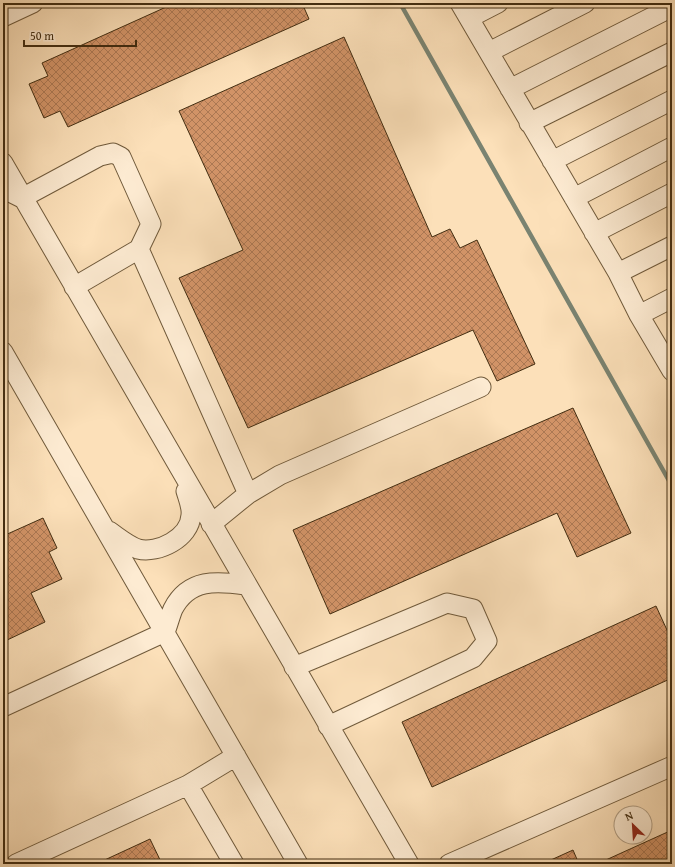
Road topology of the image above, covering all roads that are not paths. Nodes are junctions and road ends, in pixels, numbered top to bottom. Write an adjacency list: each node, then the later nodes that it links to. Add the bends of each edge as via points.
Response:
1 (33, 3): 6 (street)
2 (498, 3): 4 (street)
3 (585, 3): 7 (street)
4 (464, 10): 7 (street)
5 (667, 12): 9 (street)
6 (3, 17)
7 (488, 52): 9 (street)
8 (672, 52): 11 (street)
9 (510, 89): 11 (street)
10 (672, 100): 13 (street)
11 (530, 123): 13 (street)
12 (672, 147): 18 (street)
13 (552, 161): 18 (street)
14 (3, 163): 17 (street)
15 (3, 189): 17 (street)
16 (672, 193): 19 (street)
17 (22, 198): 21 (street, via 100,156 113,153 121,157 151,224); 23 (street)
18 (574, 198): 19 (street)
19 (594, 234): 22 (street)
20 (672, 246): 22 (street)
21 (140, 249): 23 (street); 32 (street)
22 (618, 273): 25 (street)
23 (74, 287): 31 (street)
24 (672, 298): 25 (street)
25 (638, 316): 26 (street)
26 (665, 344): 28 (street)
27 (3, 352): 29 (street)
28 (672, 371)
29 (8, 372): 34 (street)
30 (481, 388): 32 (street, via 280,475)
31 (179, 468): 33 (street); 34 (street, via 191,515 188,526 179,537 167,545 149,550 128,545)
32 (248, 494): 33 (street)
33 (211, 524): 35 (street)
34 (104, 528): 36 (street)
35 (246, 585): 36 (street, via 220,581 201,584 188,591 172,611); 37 (street)
36 (165, 632): 38 (street); 40 (street)
37 (294, 667): 39 (street); 39 (street, via 447,603 472,609 487,641 473,658)
38 (3, 707)
39 (328, 726): 46 (street)
40 (236, 756): 42 (street); 45 (street)
41 (670, 768): 47 (street)
42 (188, 785): 43 (street); 44 (street)
43 (16, 864)
44 (234, 864)
45 (298, 864)
46 (409, 864)
47 (449, 864)

